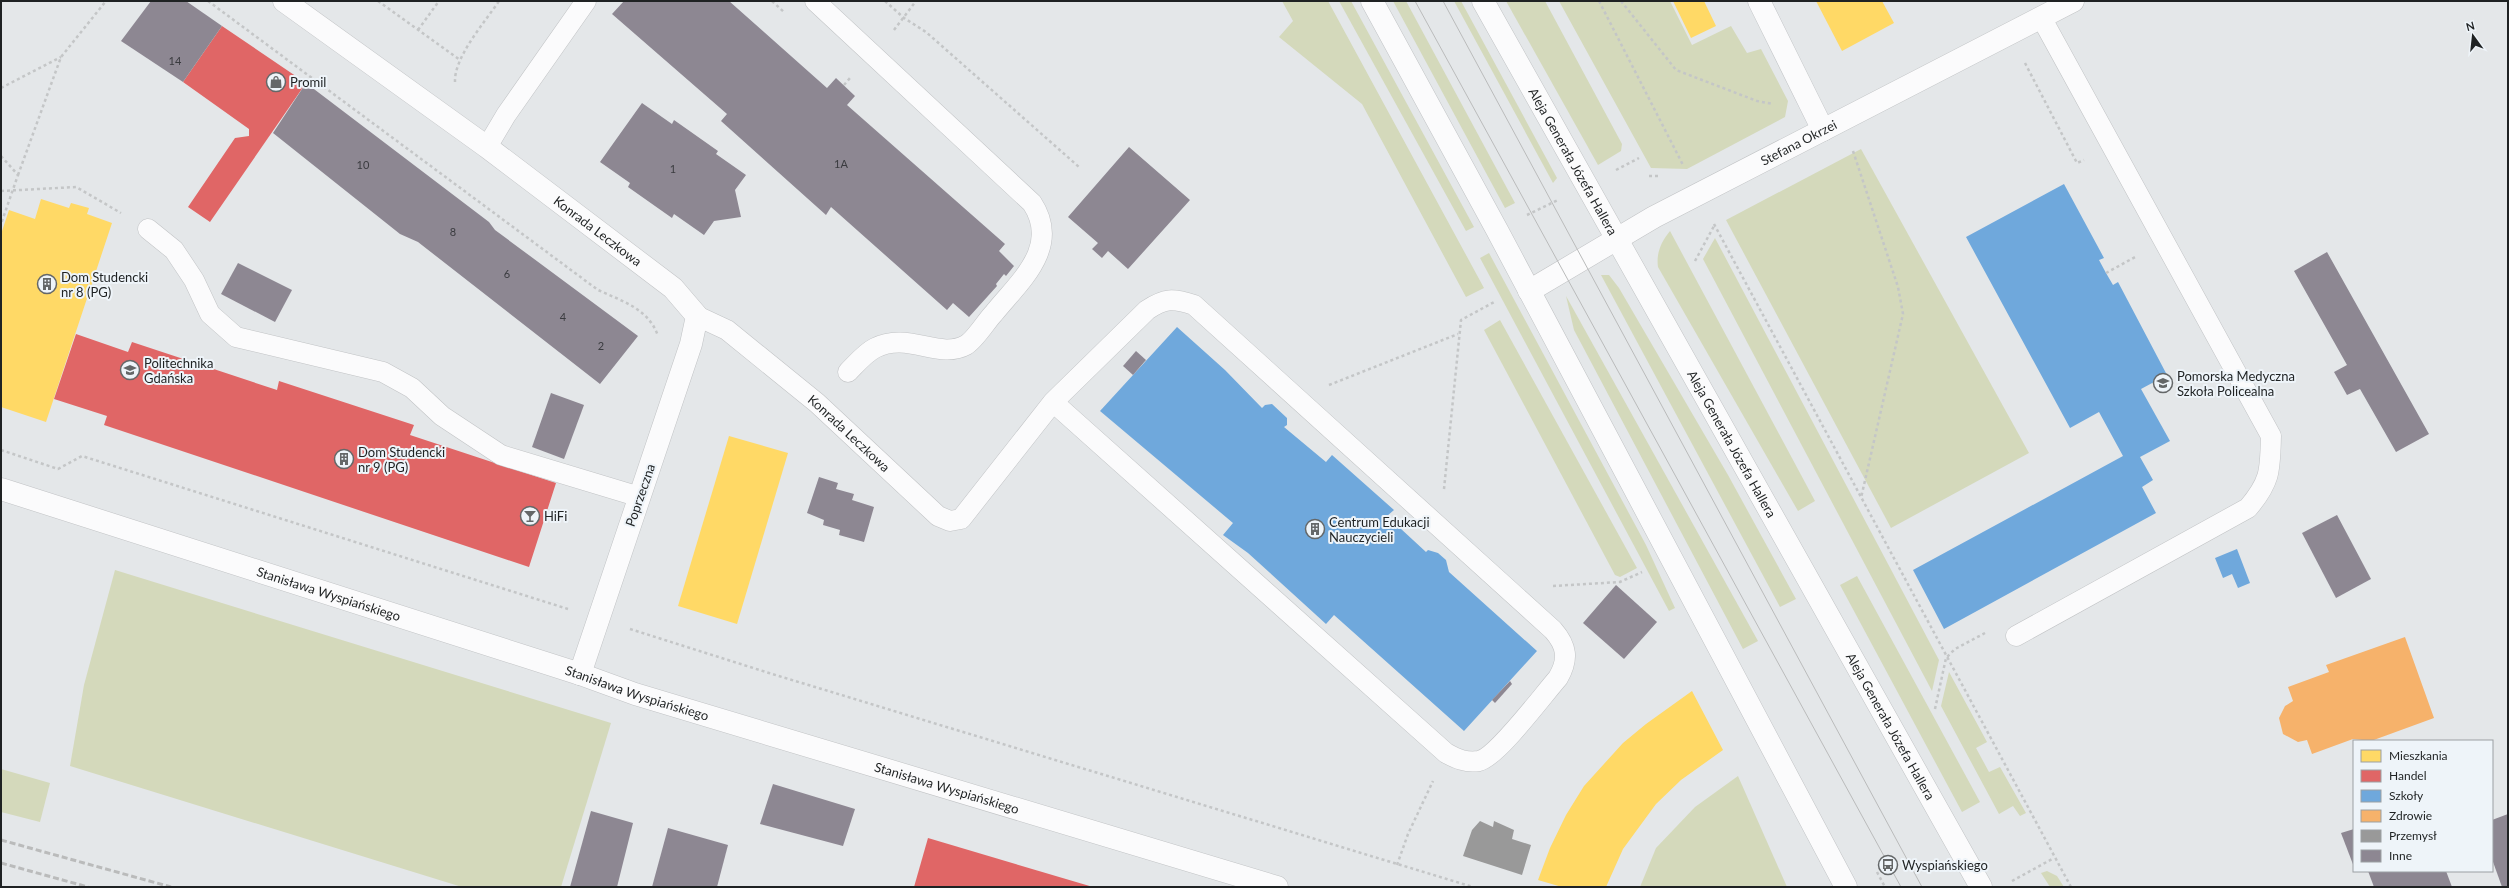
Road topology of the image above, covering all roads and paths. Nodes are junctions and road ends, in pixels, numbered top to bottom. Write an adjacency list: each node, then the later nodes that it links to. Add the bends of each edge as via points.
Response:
1 (106, 1): 19 (path)
2 (208, 1): 43 (path, via 598,290 642,312 655,326)
3 (284, 1): 26 (street, Konrada Leczkowa)
4 (378, 1): 18 (path)
5 (439, 1): 18 (path)
6 (586, 1): 26 (lane, via 506,115)
7 (814, 1): 44 (lane, via 1032,203 1038,212 1042,241 1036,262 967,345 949,350 912,342 893,342 874,348)
8 (885, 1): 17 (path)
9 (916, 1): 17 (path)
10 (1372, 1): 37 (street)
11 (1483, 1): 31 (street, Aleja Generała Józefa Hallera)
12 (1600, 1): 34 (path)
13 (1621, 1): 24 (path, via 1676,70 1757,101)
14 (1759, 1): 24 (street)
15 (2073, 1): 16 (street, Stefana Okrzei)
16 (2041, 17): 24 (street, Stefana Okrzei); 56 (lane, via 2271,436 2270,473 2261,493 2248,508)
17 (904, 18): 29 (path, via 926,32)
18 (418, 30): 20 (path)
19 (61, 57): 23 (path); 30 (path)
20 (460, 60)
21 (849, 79): 22 (path)
22 (844, 85)
23 (1, 88)
24 (1818, 120): 34 (street, Stefana Okrzei)
25 (1850, 143): 50 (path, via 1898,287 1903,314)
26 (487, 147): 41 (street, Konrada Leczkowa, via 673,288)
27 (1, 156): 30 (path)
28 (1639, 158): 31 (path)
29 (1079, 167)
30 (18, 175): 33 (path)
31 (1586, 185): 37 (path); 38 (street, Aleja Generała Józefa Hallera)
32 (1, 191): 33 (path)
33 (12, 191): 35 (path); 36 (path, via 76,187)
34 (1698, 195): 38 (street, Stefana Okrzei); 50 (path)
35 (1, 224)
36 (148, 229): 49 (lane, via 174,250 194,280 210,314 236,337 383,372 412,388 442,416 502,455)
37 (1497, 230): 39 (street)
38 (1616, 239): 39 (street, Stefana Okrzei); 68 (street, Aleja Generała Józefa Hallera)
39 (1529, 291): 67 (street)
40 (1496, 301): 42 (path, via 1461,320)
41 (697, 316): 46 (lane, Konrada Leczkowa, via 727,330 817,403 938,516 950,521 961,519); 49 (street, Poprzeczna, via 691,344)
42 (1458, 334): 45 (path); 51 (path)
43 (660, 340)
44 (848, 372)
45 (1296, 397): 46 (lane, Konrada Leczkowa, via 1194,305 1178,299 1161,301 1147,310); 51 (lane, Konrada Leczkowa)
46 (1053, 402): 61 (lane, Konrada Leczkowa)
47 (1, 450): 54 (path, via 58,469 82,456)
48 (1, 488): 59 (street, Stanisława Wyspiańskiego)
49 (640, 497): 59 (street, Poprzeczna)
50 (1861, 499): 58 (path)
51 (1441, 528): 53 (lane, Konrada Leczkowa)
52 (1644, 571): 53 (path, via 1620,582)
53 (1507, 589): 61 (lane, Konrada Leczkowa, via 1562,640 1566,653 1564,666 1558,678 1495,752 1480,760 1462,761)
54 (572, 610)
55 (623, 626): 63 (path)
56 (2016, 636)
57 (1955, 649): 58 (path)
58 (1946, 658): 60 (path); 62 (path)
59 (580, 674): 65 (street, Stanisława Wyspiańskiego, via 636,694)
60 (1935, 709)
61 (1446, 753): 63 (path, via 1408,834)
62 (2054, 858): 64 (path); 69 (path)
63 (1397, 865): 66 (path)
64 (2008, 883)
65 (1277, 887)
66 (1473, 887)
67 (1846, 887)
68 (1981, 887)
69 (2071, 887)

